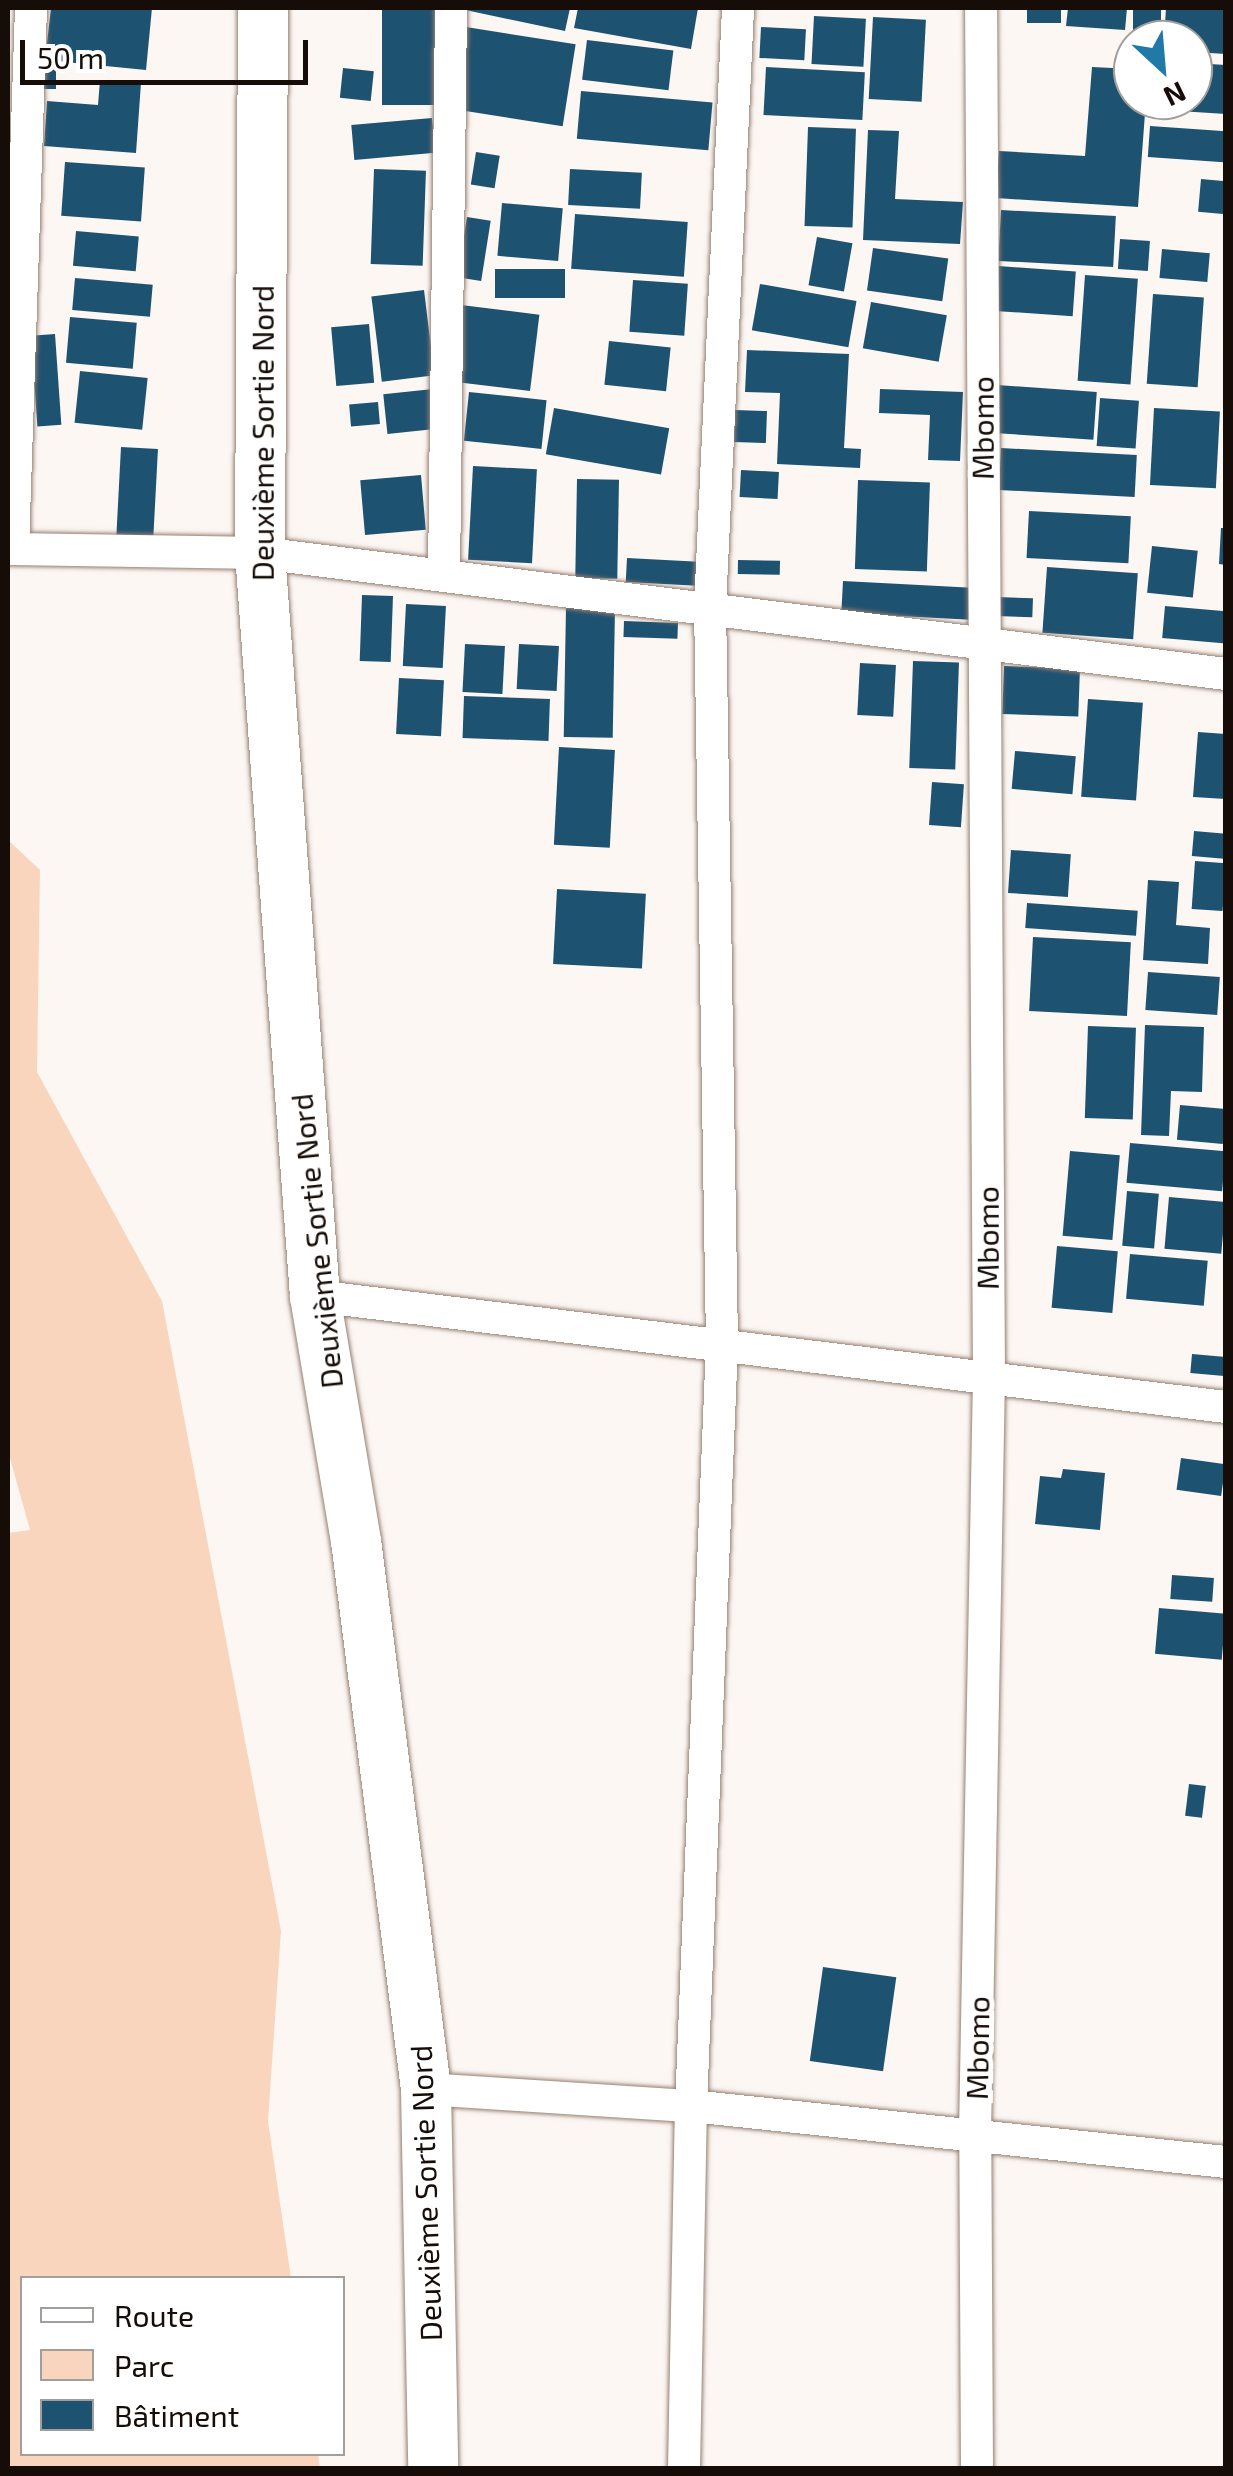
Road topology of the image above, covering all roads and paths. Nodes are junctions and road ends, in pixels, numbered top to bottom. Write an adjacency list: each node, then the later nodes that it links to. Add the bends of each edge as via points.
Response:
1 (31, 8): 6 (street, via 14,549)
2 (263, 8): 6 (main road, Deuxième Sortie Nord)
3 (452, 8): 7 (street)
4 (738, 8): 8 (street)
5 (981, 8): 9 (street, Mbomo)
6 (260, 553): 7 (street); 11 (main road, Deuxième Sortie Nord)
7 (444, 574): 8 (street)
8 (710, 607): 9 (street); 12 (street)
9 (983, 644): 10 (street); 13 (street, Mbomo)
10 (1226, 674)
11 (315, 1296): 12 (street); 15 (main road, Deuxième Sortie Nord, via 356,1541)
12 (722, 1343): 13 (street); 16 (street)
13 (988, 1378): 14 (street); 17 (street, Mbomo)
14 (1226, 1407)
15 (426, 2089): 16 (street); 19 (main road, Deuxième Sortie Nord)
16 (691, 2106): 17 (street); 20 (street)
17 (975, 2133): 18 (street); 21 (street, Mbomo)
18 (1226, 2162)
19 (433, 2468)
20 (684, 2468)
21 (977, 2468)

